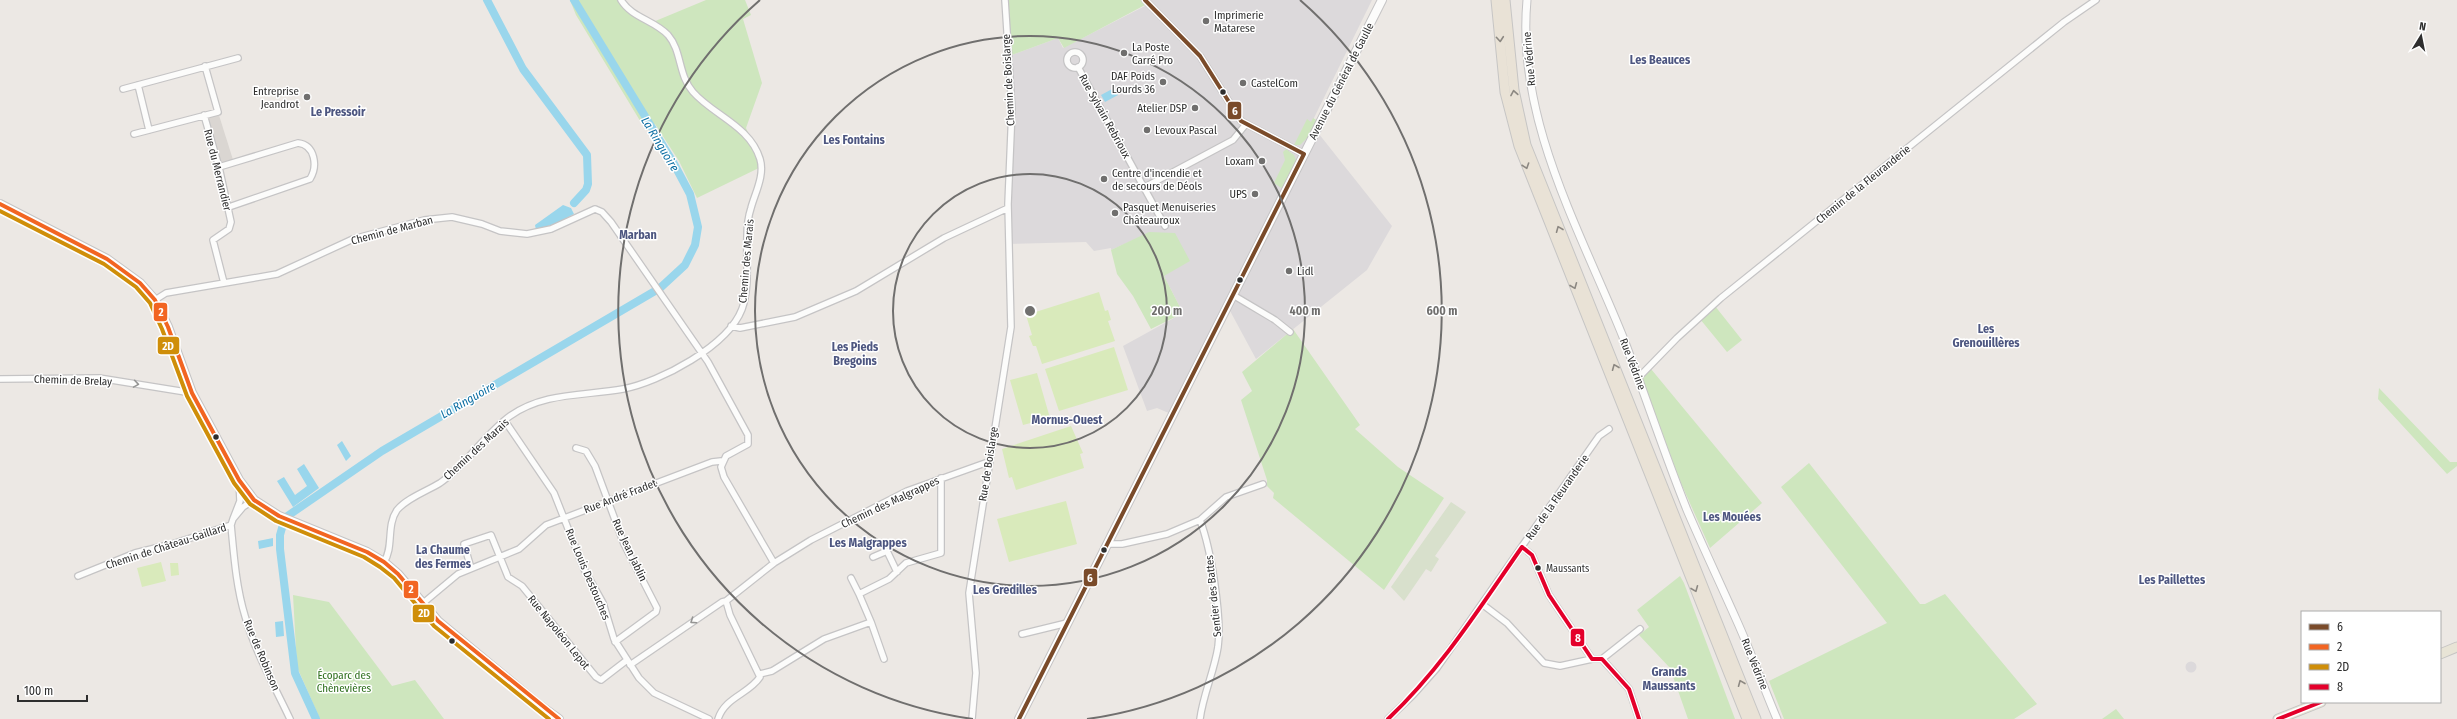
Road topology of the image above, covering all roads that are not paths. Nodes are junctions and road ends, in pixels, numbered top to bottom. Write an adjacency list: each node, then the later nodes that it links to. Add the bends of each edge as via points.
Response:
1 (621, 0): 28 (street, Chemin des Marais, via 628,10 666,32 675,43 687,84 705,103 736,126 751,142 760,160 760,180 747,229 742,309)
2 (1004, 0): 23 (street, Chemin de Boislarge, via 1012,109)
3 (1145, 0): 15 (street, via 1200,56 1236,116)
4 (1382, 0): 18 (main road, Avenue du Général de Gaulle)
5 (1496, 0): 75 (highway, one-way to 75, via 1505,92 1519,146)
6 (1505, 0): 88 (highway, one-way to 6, via 1526,145 1514,90)
7 (1527, 0): 31 (street, Rue Védrine, via 1528,62 1538,118 1573,220)
8 (2096, 0): 31 (street, Chemin de la Fleuranderie, via 2064,22 1721,298)
9 (238, 58): 10 (street)
10 (205, 66): 12 (street); 14 (street, via 218,112)
11 (1078, 67): 20 (street, Rue Sylvain Rebrioux)
12 (138, 85): 13 (street); 16 (street)
13 (123, 89)
14 (204, 115): 16 (street); 19 (street, Rue du Merrandier)
15 (1246, 124): 18 (street); 20 (street, via 1233,140)
16 (149, 130): 17 (street)
17 (134, 134)
18 (1304, 154): 26 (main road, Avenue du Général de Gaulle)
19 (219, 167): 22 (street, Rue du Merrandier); 22 (street, via 298,143 309,146 312,150 313,169 310,179)
20 (1145, 187): 24 (street, Rue Sylvain Rebrioux)
21 (0, 204): 27 (main road, via 108,259 140,282)
22 (229, 207): 25 (street, Rue du Merrandier, via 229,228 213,240)
23 (1008, 208): 28 (street, via 944,238 856,291 795,317 740,328); 38 (street, Rue de Boislarge, via 1012,306 1010,339)
24 (1165, 226)
25 (224, 283): 27 (street, Chemin de Marban, via 166,294); 30 (street, Chemin de Marban, via 277,274 353,239 424,220 452,217 515,235 551,229 586,212 599,210 611,222)
26 (1233, 295): 29 (street); 49 (main road, Avenue du Général de Gaulle)
27 (155, 300): 33 (main road, via 168,327)
28 (731, 326): 30 (street, Chemin des Marais)
29 (1290, 332)
30 (702, 353): 34 (street, Chemin des Marais, via 655,380 624,388 541,399); 37 (street, Rue André Fradet, via 748,435 749,441 744,448)
31 (1638, 378): 89 (street, Rue Védrine, via 1687,510 1736,618)
32 (0, 379): 33 (street, Chemin de Brelay, one-way to 33, via 99,378)
33 (192, 393): 40 (main road)
34 (505, 421): 45 (street, Rue Louis Destouches, via 554,493); 53 (street, Chemin des Marais, via 442,481 398,510 391,526 389,556)
35 (1609, 429): 50 (street, Rue de la Fleuranderie, via 1599,436)
36 (576, 448): 44 (street, Rue Jean Jablin, via 586,450)
37 (721, 461): 44 (street, Rue André Fradet, via 712,462); 54 (street, via 724,477)
38 (988, 462): 39 (street, Chemin des Malgrappes); 81 (street, Rue de Boislarge, via 969,593 976,673)
39 (941, 478): 54 (street, Chemin des Malgrappes, via 907,491 826,532); 56 (street, via 941,553 906,563)
40 (239, 480): 42 (main road); 43 (street, Rue de Robinson)
41 (1262, 484): 47 (street, via 1226,497)
42 (252, 498): 43 (street); 46 (street, Rue de Robinson); 53 (main road, via 279,516 367,552)
43 (240, 501): 46 (street, Rue de Robinson)
44 (608, 501): 45 (street, Rue André Fradet); 67 (street, Rue Jean Jablin, via 624,544 657,608 656,612)
45 (565, 518): 52 (street, Rue André Fradet, via 546,525 519,549); 67 (street, Rue Louis Destouches, via 584,569 603,604)
46 (233, 519): 48 (street, Rue de Robinson)
47 (1200, 520): 49 (street, via 1160,536 1122,544); 83 (street, Sentier des Battes, via 1209,553 1218,635)
48 (231, 525): 57 (street, Chemin de Château-Gaillard, via 135,553); 77 (street, Rue de Robinson, via 236,574 244,615 257,650)
49 (1107, 544): 64 (main road, Avenue du Général de Gaulle)
50 (1522, 546): 62 (street, Rue de la Fleuranderie); 72 (street, via 1532,555 1549,595)
51 (873, 557): 56 (street, via 887,551)
52 (500, 558): 55 (street, Rue André Fradet); 55 (street, via 491,535 464,544); 73 (street, Rue Napoléon Lepot, via 508,577 522,586 596,677 601,680)
53 (384, 562): 61 (main road, via 398,574)
54 (774, 564): 60 (street, Chemin des Malgrappes)
55 (471, 568): 61 (street, Rue André Fradet, via 458,574)
56 (897, 572): 59 (street, via 889,579)
57 (78, 576)
58 (851, 578): 59 (street)
59 (859, 594): 63 (street)
60 (726, 601): 73 (street, Chemin des Malgrappes, one-way to 73); 74 (street, via 735,626)
61 (422, 604): 78 (main road, via 447,629)
62 (1482, 604): 72 (street, via 1510,626 1544,663 1560,666); 84 (street, Rue de la Fleuranderie, via 1425,682)
63 (871, 622): 70 (street); 74 (street, via 824,639 772,671)
64 (1068, 623): 66 (street); 82 (main road, Avenue du Général de Gaulle)
65 (1640, 629): 71 (street)
66 (1022, 634)
67 (615, 642): 73 (street, Rue Louis Destouches)
68 (2455, 648): 69 (main road)
69 (2441, 654)
70 (884, 659)
71 (1602, 659): 72 (street); 85 (street, via 1629,689)
72 (1592, 660)
73 (628, 663): 79 (street, Rue Louis Destouches, via 654,692)
74 (760, 674): 80 (street, via 758,680 722,708)
75 (1736, 692): 86 (highway); 87 (highway)
76 (2318, 703): 90 (main road)
77 (290, 719)
78 (559, 719)
79 (709, 719)
80 (718, 719)
81 (972, 719)
82 (1019, 719)
83 (1200, 719)
84 (1388, 719)
85 (1639, 719)
86 (1744, 719)
87 (1748, 719)
88 (1756, 719)
89 (1777, 719)
90 (2278, 719)

